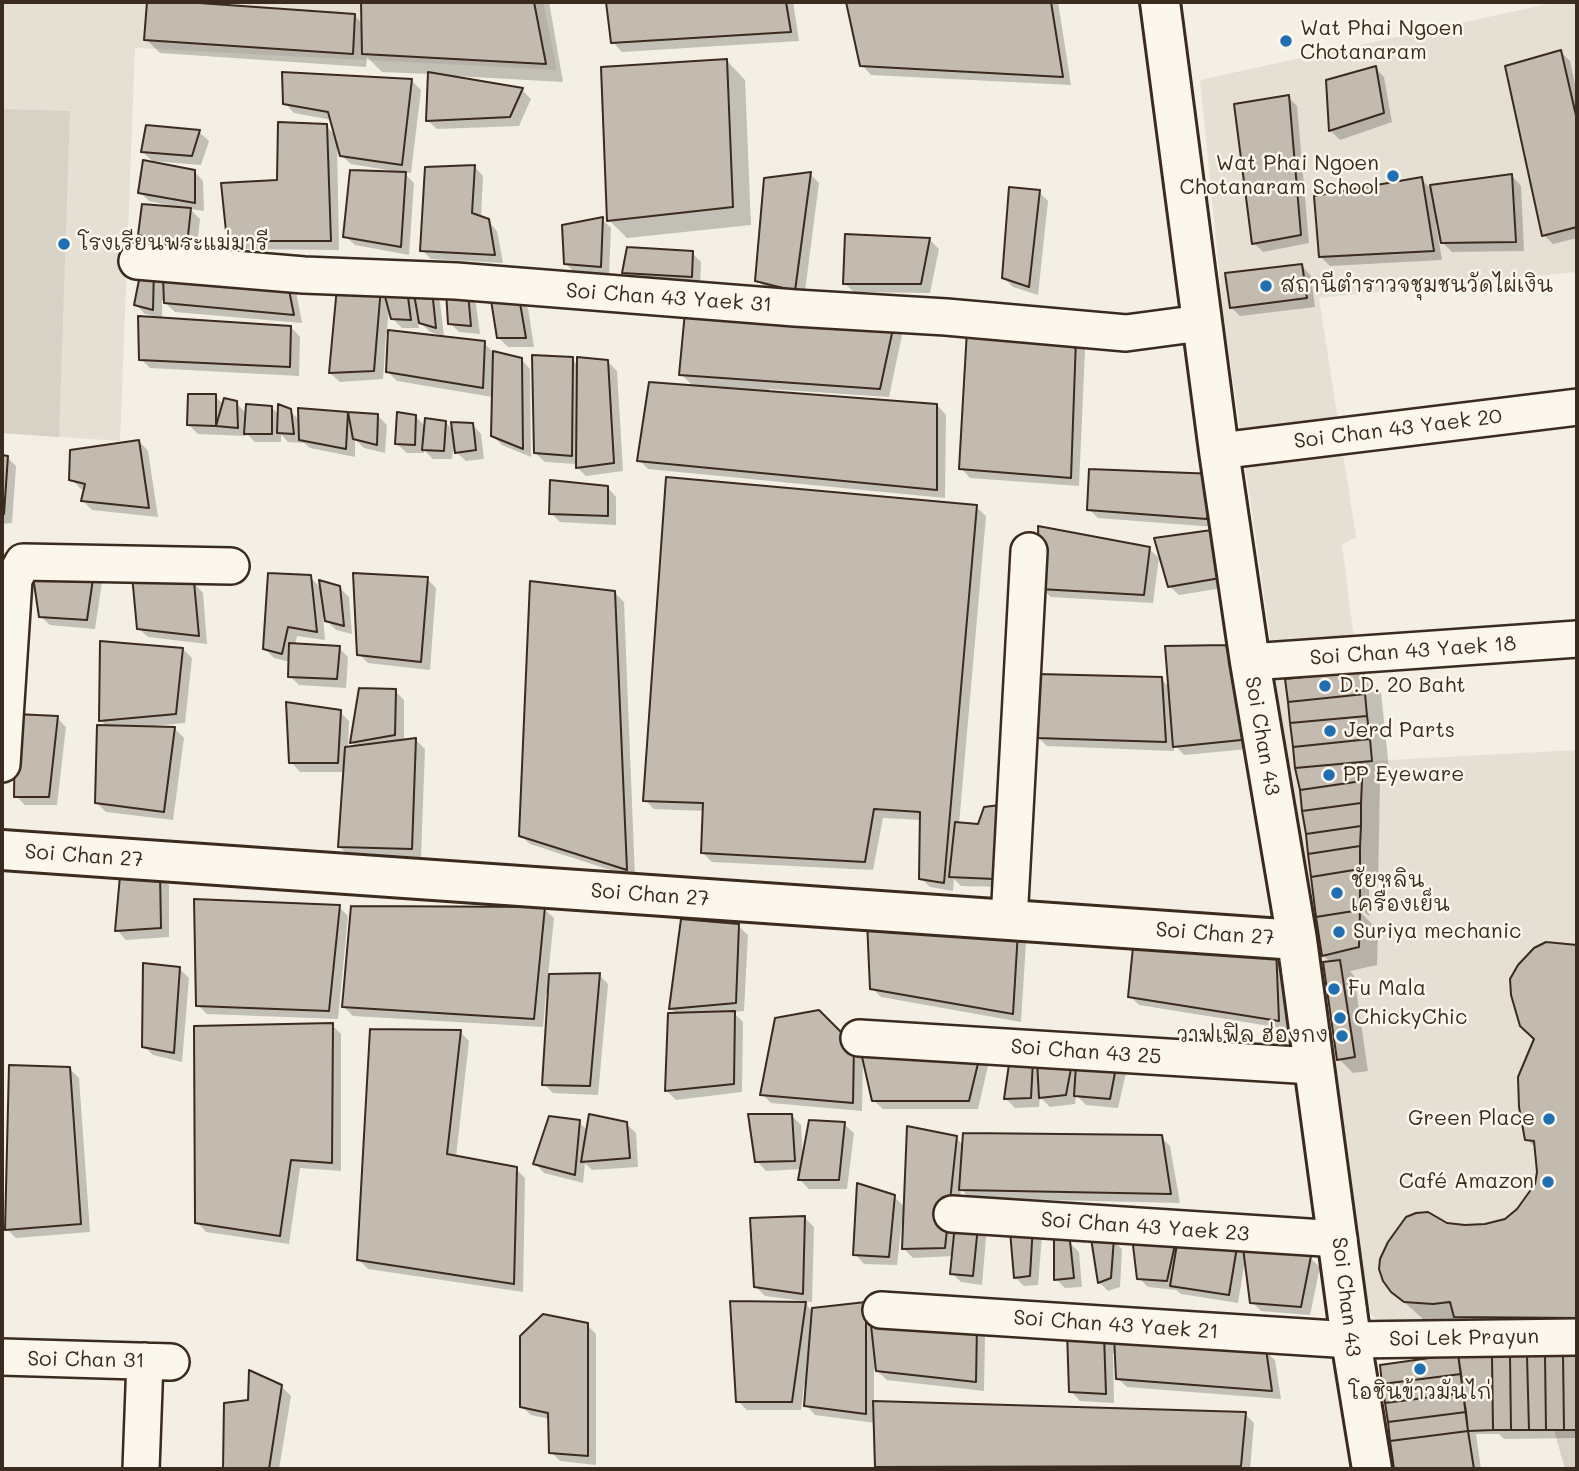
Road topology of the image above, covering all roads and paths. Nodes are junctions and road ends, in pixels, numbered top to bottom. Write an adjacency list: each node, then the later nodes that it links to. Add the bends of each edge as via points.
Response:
1 (1160, 2): 3 (street, Soi Chan 43)
2 (136, 261): 3 (street, Soi Chan 43 Yaek 31, via 1126,333)
3 (1201, 323): 5 (street, Soi Chan 43)
4 (1577, 407): 5 (street, Soi Chan 43 Yaek 20)
5 (1219, 452): 9 (street, Soi Chan 43)
6 (1029, 551): 12 (street)
7 (231, 566): 10 (street, via 23,562 14,579)
8 (1577, 639): 9 (street, Soi Chan 43 Yaek 18)
9 (1250, 662): 13 (street, Soi Chan 43)
10 (2, 764)
11 (2, 850): 12 (street, Soi Chan 27)
12 (1009, 921): 13 (street, Soi Chan 27)
13 (1297, 940): 15 (street, Soi Chan 43)
14 (859, 1038): 15 (street, Soi Chan 43 25)
15 (1313, 1066): 17 (street, Soi Chan 43)
16 (952, 1214): 17 (street, Soi Chan 43 Yaek 23)
17 (1339, 1239): 20 (street, Soi Chan 43)
18 (881, 1310): 20 (street, Soi Chan 43 Yaek 21)
19 (1577, 1337): 20 (street, Soi Lek Prayun)
20 (1350, 1339): 23 (street, Soi Chan 43)
21 (2, 1357): 22 (street, Soi Chan 31, via 158,1361)
22 (141, 1469)
23 (1372, 1469)

